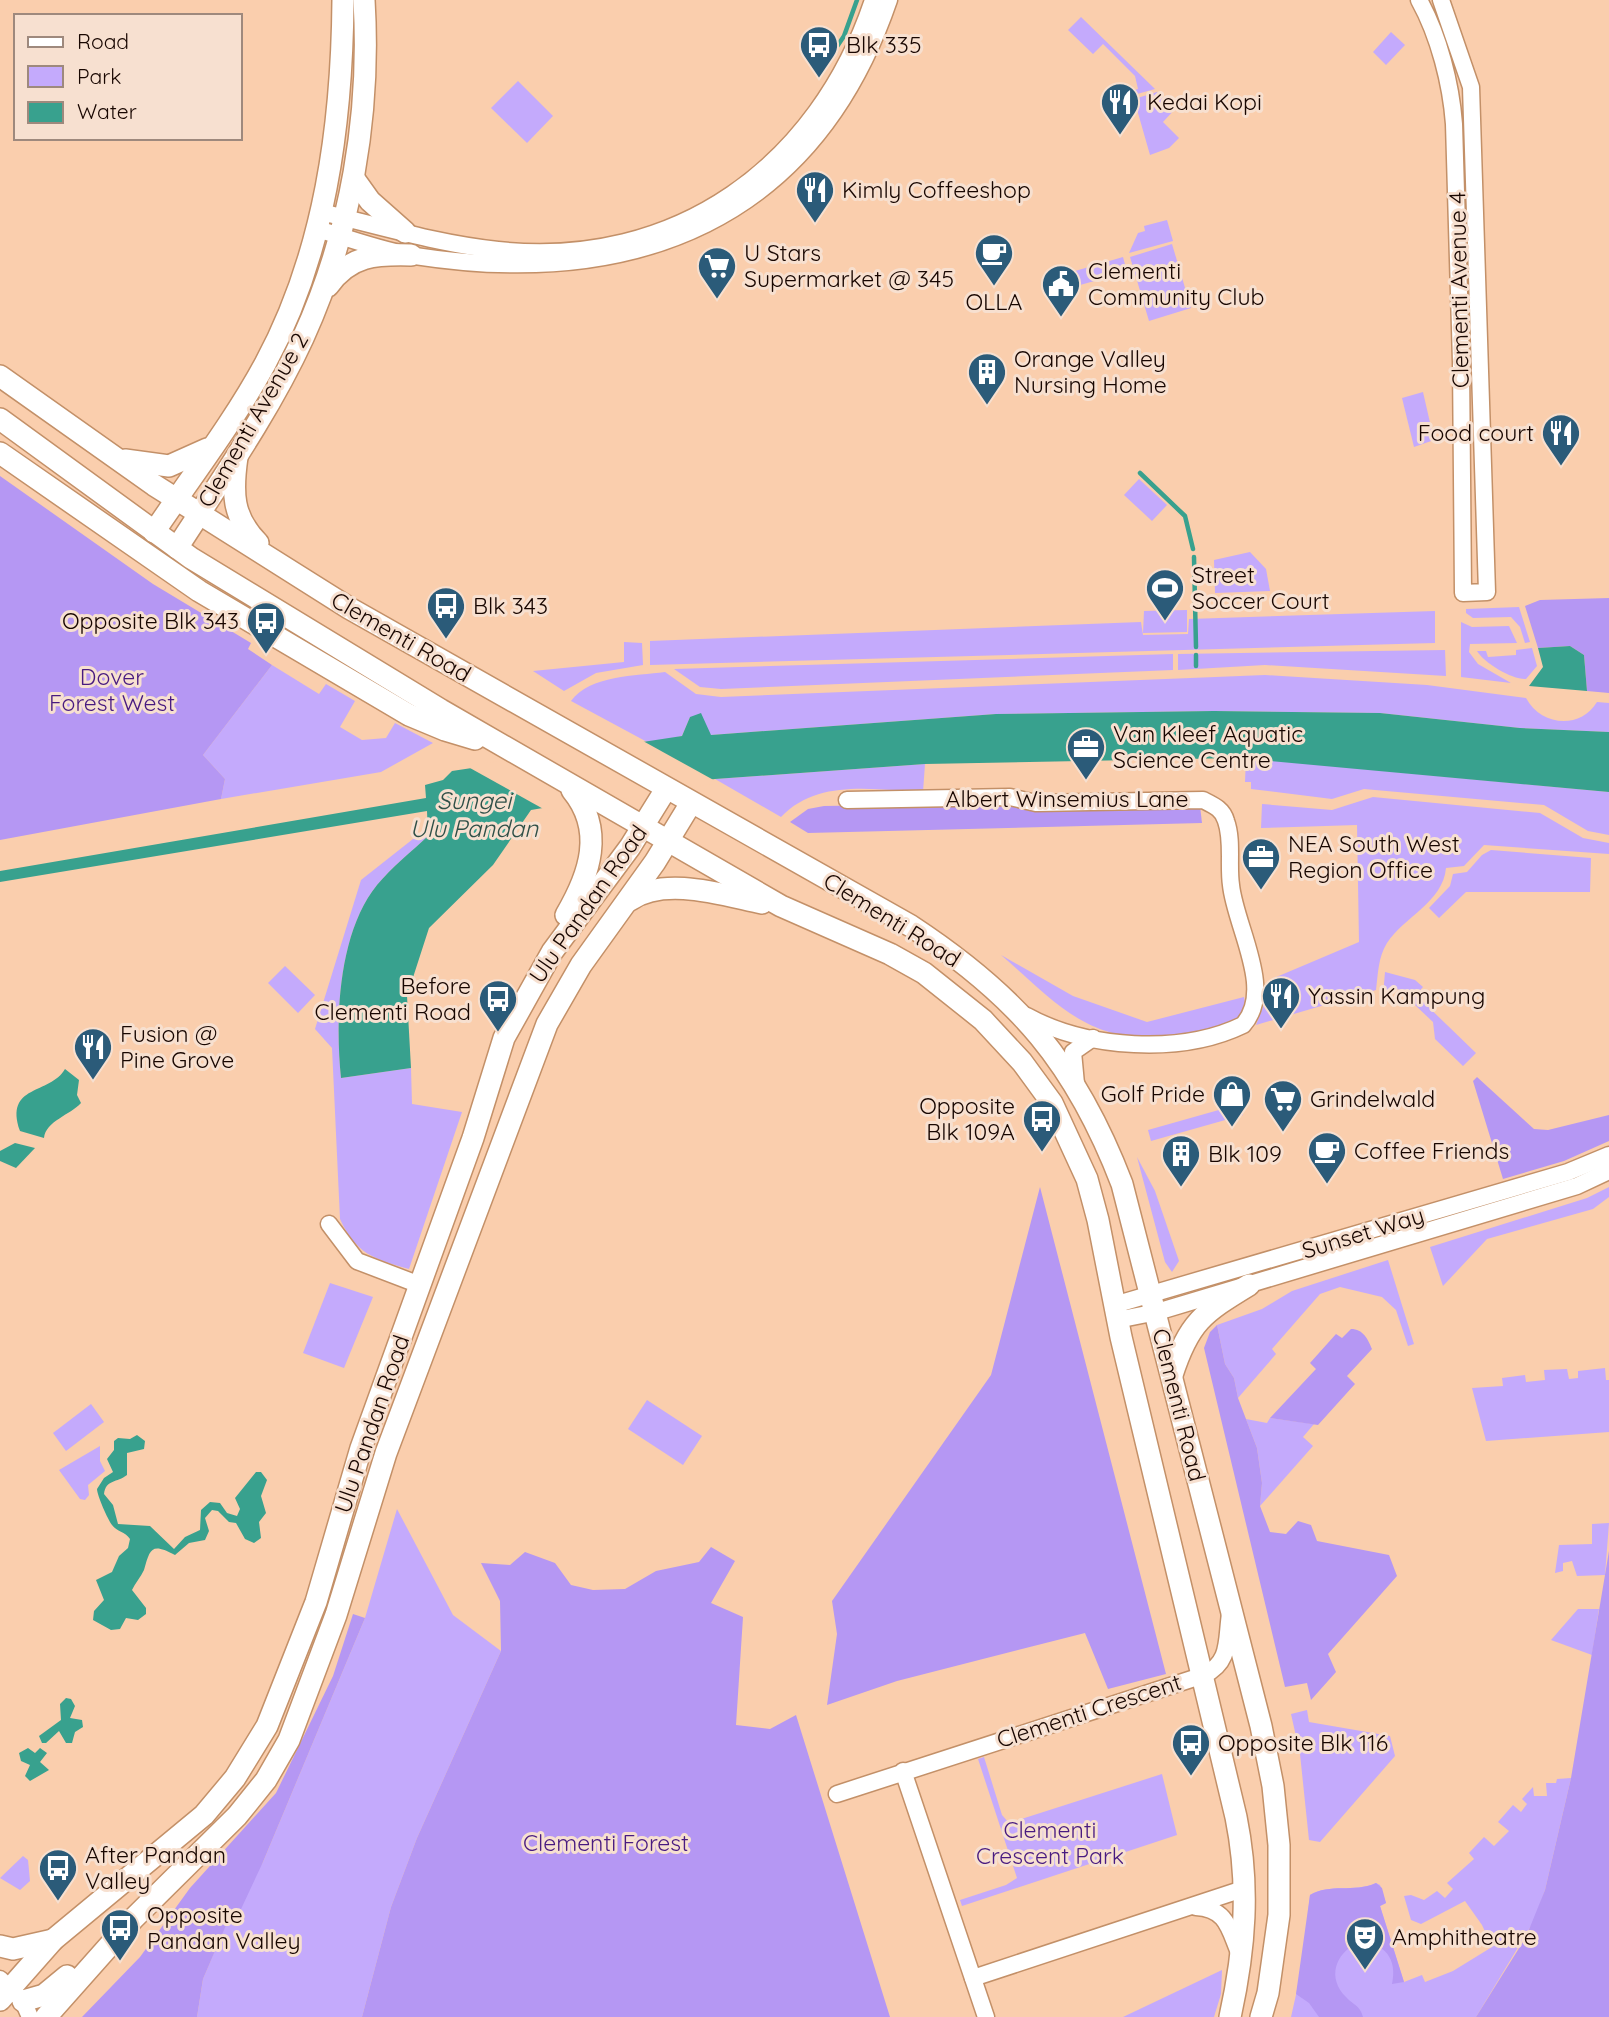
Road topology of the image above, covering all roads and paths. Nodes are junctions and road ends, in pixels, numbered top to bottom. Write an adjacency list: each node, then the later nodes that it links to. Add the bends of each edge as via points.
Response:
1 (343, 0): 7 (main road, Clementi Avenue 2)
2 (365, 0): 8 (main road, Clementi Avenue 2)
3 (873, 0): 12 (street, via 841,75 814,118 755,179 690,220 613,244 559,252 498,250)
4 (889, 0): 13 (street, via 862,64 826,125 763,189 716,219 652,247 562,264 469,262)
5 (1419, 0): 6 (street, Clementi Avenue 4, via 1436,41 1454,124 1463,593 1487,592 1471,87)
6 (1441, 0)
7 (335, 116): 8 (main road, via 347,121); 10 (main road, Clementi Avenue 2)
8 (360, 117): 9 (main road, Clementi Avenue 2)
9 (355, 180): 11 (main road, Clementi Avenue 2); 12 (main road, via 370,201)
10 (319, 220): 11 (street); 17 (main road, Clementi Avenue 2, via 284,324 250,389)
11 (342, 227): 12 (street); 13 (street); 14 (main road, Clementi Avenue 2)
12 (405, 232)
13 (411, 255): 14 (main road, via 374,254 349,263)
14 (318, 299): 19 (main road, Clementi Avenue 2, via 285,373)
15 (0, 376): 20 (main road, Clementi Road)
16 (0, 419): 23 (main road, Clementi Road)
17 (212, 446): 20 (main road, via 169,466 133,463); 21 (main road, Clementi Avenue 2)
18 (0, 453): 26 (main road, Clementi Road, via 199,591 364,689 445,730)
19 (238, 453): 22 (main road, Clementi Avenue 2); 25 (main road, via 234,503 244,530)
20 (110, 454): 21 (main road, Clementi Road)
21 (177, 499): 22 (main road, Clementi Road); 23 (main road, Clementi Avenue 2)
22 (199, 513): 24 (main road, Clementi Avenue 2); 25 (main road, Clementi Road)
23 (154, 533): 24 (main road, Clementi Road)
24 (177, 548): 26 (main road, Clementi Road)
25 (274, 560): 28 (main road, Clementi Road, via 349,608)
26 (504, 747): 27 (main road, Clementi Road)
27 (566, 783): 31 (main road, Clementi Road); 35 (main road, via 588,812 591,829 585,876)
28 (666, 789): 30 (main road, Clementi Road); 31 (main road, Ulu Pandan Road)
29 (847, 800): 37 (street, Albert Winsemius Lane, via 1203,800 1214,806 1226,820 1231,888 1256,981 1249,1019 1234,1029 1159,1047)
30 (691, 803): 32 (main road, Ulu Pandan Road); 36 (main road, Clementi Road, via 911,926)
31 (642, 828): 32 (main road, Clementi Road); 35 (main road, Ulu Pandan Road)
32 (667, 842): 33 (main road, Ulu Pandan Road); 34 (main road, Clementi Road)
33 (625, 904): 34 (main road, via 659,889); 39 (main road, Ulu Pandan Road, via 559,1001)
34 (782, 906): 47 (main road, Clementi Road, via 924,973 983,1020 1022,1062 1052,1103 1087,1179)
35 (552, 952): 40 (main road, Ulu Pandan Road, via 504,1038)
36 (1019, 1012): 37 (street, via 1062,1032); 38 (main road, Clementi Road, via 1047,1042)
37 (1093, 1038): 38 (street, via 1073,1052)
38 (1076, 1087): 46 (main road, Clementi Road, via 1099,1125 1122,1184)
39 (517, 1096): 40 (main road, via 521,1069 514,1064 503,1072); 55 (main road, Ulu Pandan Road, via 386,1452 336,1615 289,1740 266,1780 237,1816)
40 (480, 1110): 45 (main road, Ulu Pandan Road)
41 (1609, 1155): 46 (street, Sunset Way)
42 (1609, 1171): 44 (street, Sunset Way, via 1577,1186)
43 (329, 1224): 45 (street, via 358,1261)
44 (1249, 1284): 46 (street, Sunset Way); 48 (main road, via 1212,1307 1192,1329)
45 (420, 1285): 56 (main road, Ulu Pandan Road, via 361,1448 316,1602 267,1726 236,1778 204,1815)
46 (1154, 1303): 47 (street, Sunset Way); 48 (main road, Clementi Road)
47 (1116, 1313): 50 (main road, Clementi Road)
48 (1172, 1377): 49 (main road, Clementi Road)
49 (1230, 1612): 50 (street, Clementi Crescent, via 1224,1659); 64 (main road, Clementi Road, via 1261,1726 1279,1845 1279,1915)
50 (1205, 1675): 51 (street, Clementi Crescent); 53 (main road, Clementi Road, via 1238,1825)
51 (903, 1771): 52 (street, Clementi Crescent); 59 (street)
52 (837, 1794)
53 (1246, 1888): 54 (street); 58 (main road, Clementi Road)
54 (1196, 1907): 58 (street, via 1222,1915); 59 (street)
55 (133, 1919): 60 (main road, via 114,1928 44,1995); 61 (main road, Ulu Pandan Road)
56 (53, 1940): 57 (main road, via 13,1949); 60 (main road, Ulu Pandan Road)
57 (0, 1946)
58 (1242, 1961): 63 (main road, Clementi Road)
59 (973, 1978): 62 (street)
60 (13, 1997)
61 (46, 2017)
62 (986, 2017)
63 (1230, 2017)
64 (1261, 2017)

